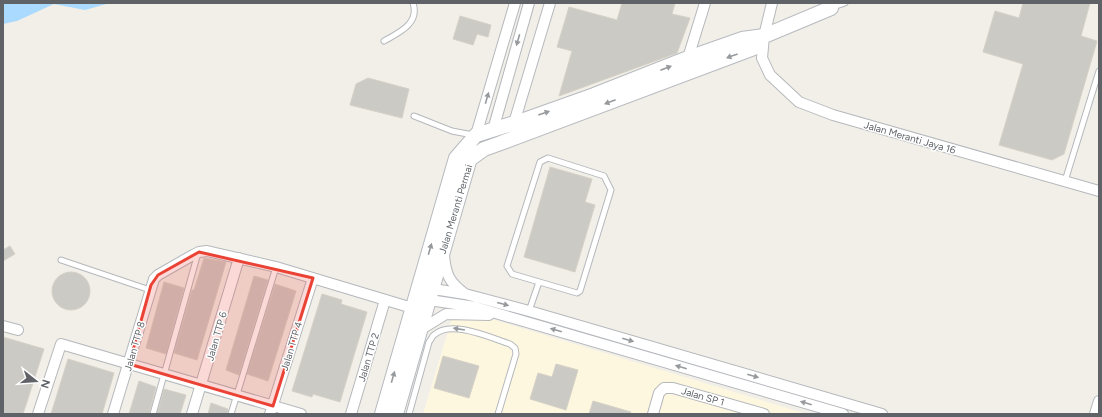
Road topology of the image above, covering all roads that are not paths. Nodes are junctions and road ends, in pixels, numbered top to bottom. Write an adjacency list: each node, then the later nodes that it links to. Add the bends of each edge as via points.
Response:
1 (413, 3): 10 (lane, via 415,14 411,23)
2 (515, 3): 16 (street, Jalan Meranti Permai, one-way to 2)
3 (529, 3): 15 (street, one-way to 15)
4 (550, 3): 14 (street)
5 (705, 3): 11 (street)
6 (772, 3): 9 (street, Jalan Meranti Jaya 16)
7 (845, 3): 8 (lane)
8 (831, 6): 9 (street)
9 (764, 36): 11 (street, via 742,39); 17 (street, one-way to 17, via 754,48 484,149); 18 (street, Jalan Meranti Jaya 16, via 762,58 770,75 799,102 833,115)
10 (384, 41)
11 (688, 58): 14 (street, one-way to 11, via 594,96)
12 (1099, 71): 18 (lane)
13 (414, 116): 16 (lane, via 452,131)
14 (514, 123): 15 (street)
15 (493, 130): 16 (street)
16 (476, 135): 17 (street, Jalan Meranti Permai); 29 (street, one-way to 16, via 456,158)
17 (470, 159): 20 (street, Jalan Meranti Permai)
18 (1065, 181): 19 (street, Jalan Meranti Jaya 16)
19 (1099, 191)
20 (443, 250): 28 (street, via 450,280); 29 (street, Jalan Meranti Permai)
21 (199, 252): 22 (street, via 207,251); 27 (street, Jalan TTP 8, via 158,275); 37 (lane)
22 (239, 258): 24 (street); 38 (street, Jalan TTP 6)
23 (61, 260): 27 (lane)
24 (276, 267): 25 (street); 39 (lane)
25 (313, 278): 30 (street); 41 (street, Jalan TTP 4)
26 (539, 282): 26 (lane, via 577,293 580,291 610,190 604,176 548,158 540,162 507,266 512,274); 31 (lane)
27 (150, 290): 36 (street, Jalan TTP 8)
28 (465, 294): 29 (street); 31 (street, one-way to 31)
29 (422, 299): 30 (street); 32 (street, via 474,307); 35 (street, Jalan Meranti Permai); 49 (street, one-way to 29)
30 (385, 300): 48 (street, Jalan TTP 2)
31 (529, 311): 56 (street, one-way to 56)
32 (505, 316): 35 (street, via 446,314); 55 (street, one-way to 32)
33 (3, 326): 34 (street)
34 (18, 330)
35 (420, 330): 50 (street, Jalan Meranti Permai)
36 (129, 364): 37 (street); 42 (street, via 61,344); 43 (street, Jalan TTP 8)
37 (164, 374): 38 (street); 44 (lane)
38 (201, 385): 39 (street); 45 (street, Jalan TTP 6)
39 (237, 395): 41 (street); 46 (lane)
40 (1099, 401): 57 (street)
41 (272, 410): 47 (street)
42 (38, 414)
43 (113, 414)
44 (153, 414)
45 (192, 414)
46 (231, 414)
47 (301, 414)
48 (351, 414)
49 (382, 414)
50 (396, 414)
51 (409, 414): 52 (lane, one-way to 51, via 516,354 515,348 510,344 456,328 434,334 429,342)
52 (498, 414)
53 (653, 414): 54 (street, Jalan SP 1, via 659,393 664,388 673,388)
54 (764, 414)
55 (843, 414)
56 (882, 414)
57 (1095, 414)

